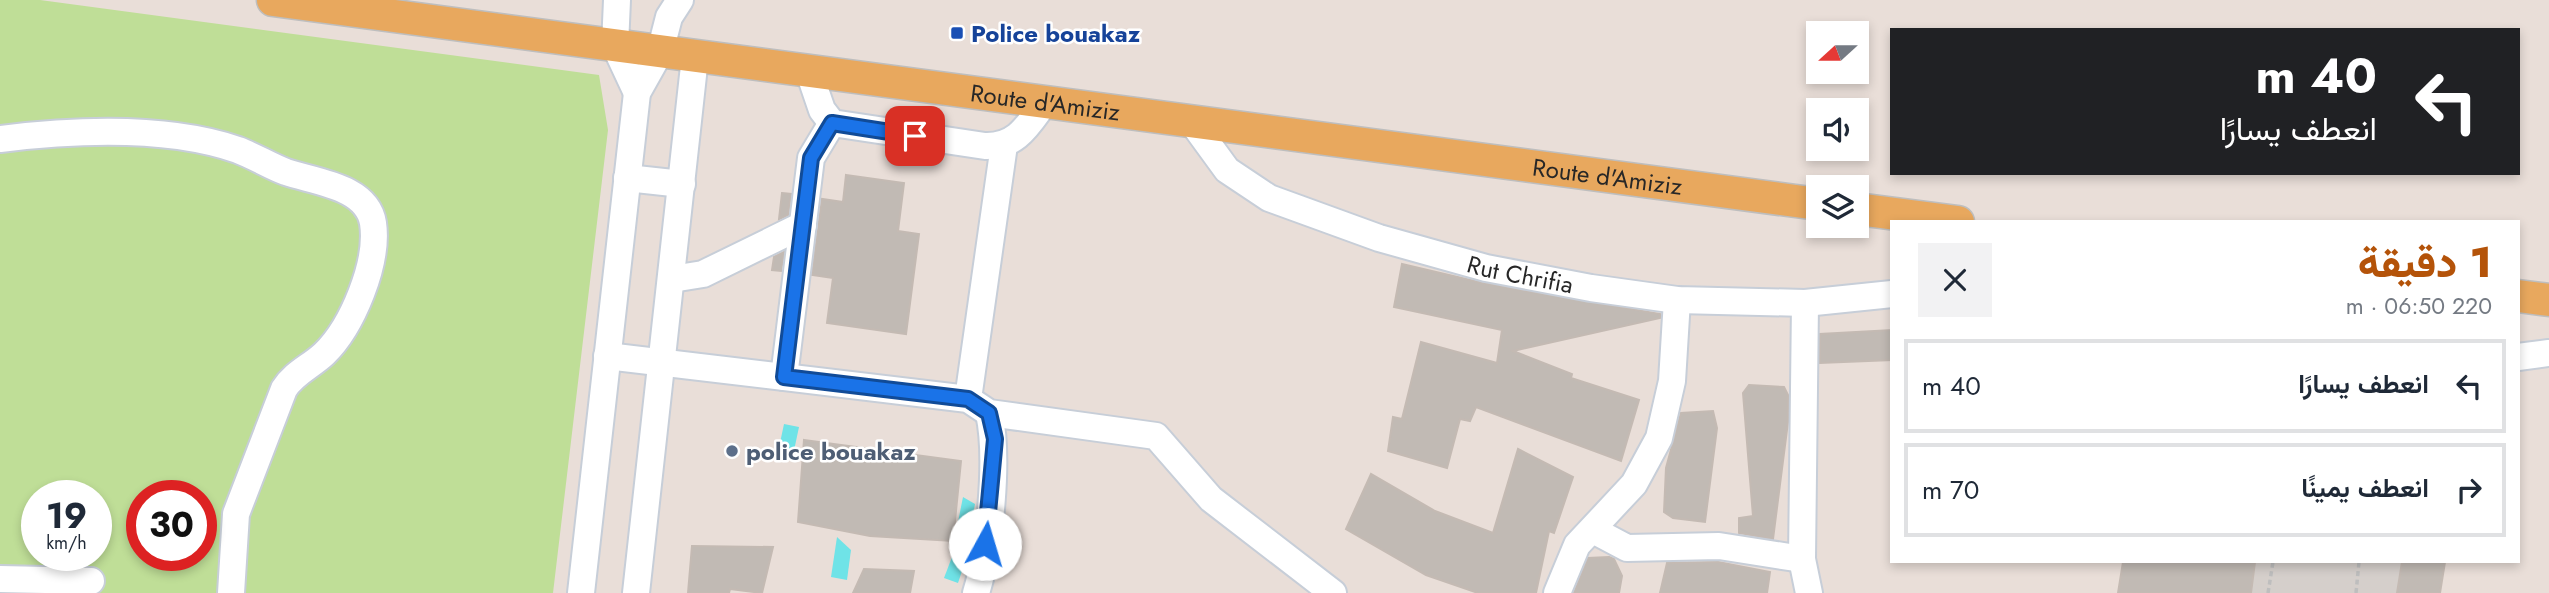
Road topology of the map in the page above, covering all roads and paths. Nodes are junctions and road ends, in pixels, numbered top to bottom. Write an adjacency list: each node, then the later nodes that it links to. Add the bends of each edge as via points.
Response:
1 (273, 0): 4 (main road, Route d'Amiziz)
2 (617, 0): 4 (street)
3 (680, 0): 5 (street, via 669,17)
4 (615, 46): 5 (main road, Route d'Amiziz); 8 (street)
5 (660, 52): 6 (main road, Route d'Amiziz); 8 (street)
6 (695, 57): 7 (main road, Route d'Amiziz); 15 (street)
7 (809, 72): 9 (main road, Route d'Amiziz); 11 (street, via 822,110)
8 (637, 93): 14 (street)
9 (1045, 102): 10 (main road, Route d'Amiziz); 13 (street, via 1019,136)
10 (1192, 122): 16 (main road, Route d'Amiziz); 23 (street, Rut Chrifia, via 1227,170 1269,198 1342,225 1486,268)
11 (832, 123): 13 (street); 19 (street, via 811,158)
12 (0, 139): 39 (street, via 92,131 190,138 329,184 350,193 369,211 372,247 352,317 339,339 284,389 243,490 235,524)
13 (1004, 145): 31 (street)
14 (627, 177): 15 (street); 27 (street)
15 (682, 184): 20 (street)
16 (1806, 202)
17 (1869, 211): 18 (main road)
18 (1942, 220)
19 (803, 225): 20 (street, via 703,274); 30 (street)
20 (672, 279): 29 (street)
21 (1890, 293): 25 (street, Rut Chrifia)
22 (2520, 296): 24 (main road)
23 (1677, 300): 25 (street, Rut Chrifia); 32 (street, via 1672,381 1659,439 1634,484)
24 (2549, 300)
25 (1805, 303): 33 (street)
26 (2549, 354): 28 (street)
27 (607, 356): 29 (street); 40 (street)
28 (2520, 357)
29 (663, 363): 30 (street); 41 (street)
30 (784, 377): 31 (street)
31 (979, 406): 42 (street, via 995,439 983,571); 43 (street, via 1156,436 1210,499)
32 (1592, 530): 33 (street, via 1626,548 1719,546); 44 (street, via 1577,545)
33 (1802, 559): 45 (street)
34 (2273, 563): 46 (path)
35 (2359, 563): 47 (path)
36 (0, 579): 38 (street)
37 (91, 581): 38 (street)
38 (34, 587)
39 (231, 593)
40 (581, 593)
41 (636, 593)
42 (976, 593)
43 (1332, 593)
44 (1557, 593)
45 (1809, 593)
46 (2268, 593)
47 (2356, 593)

